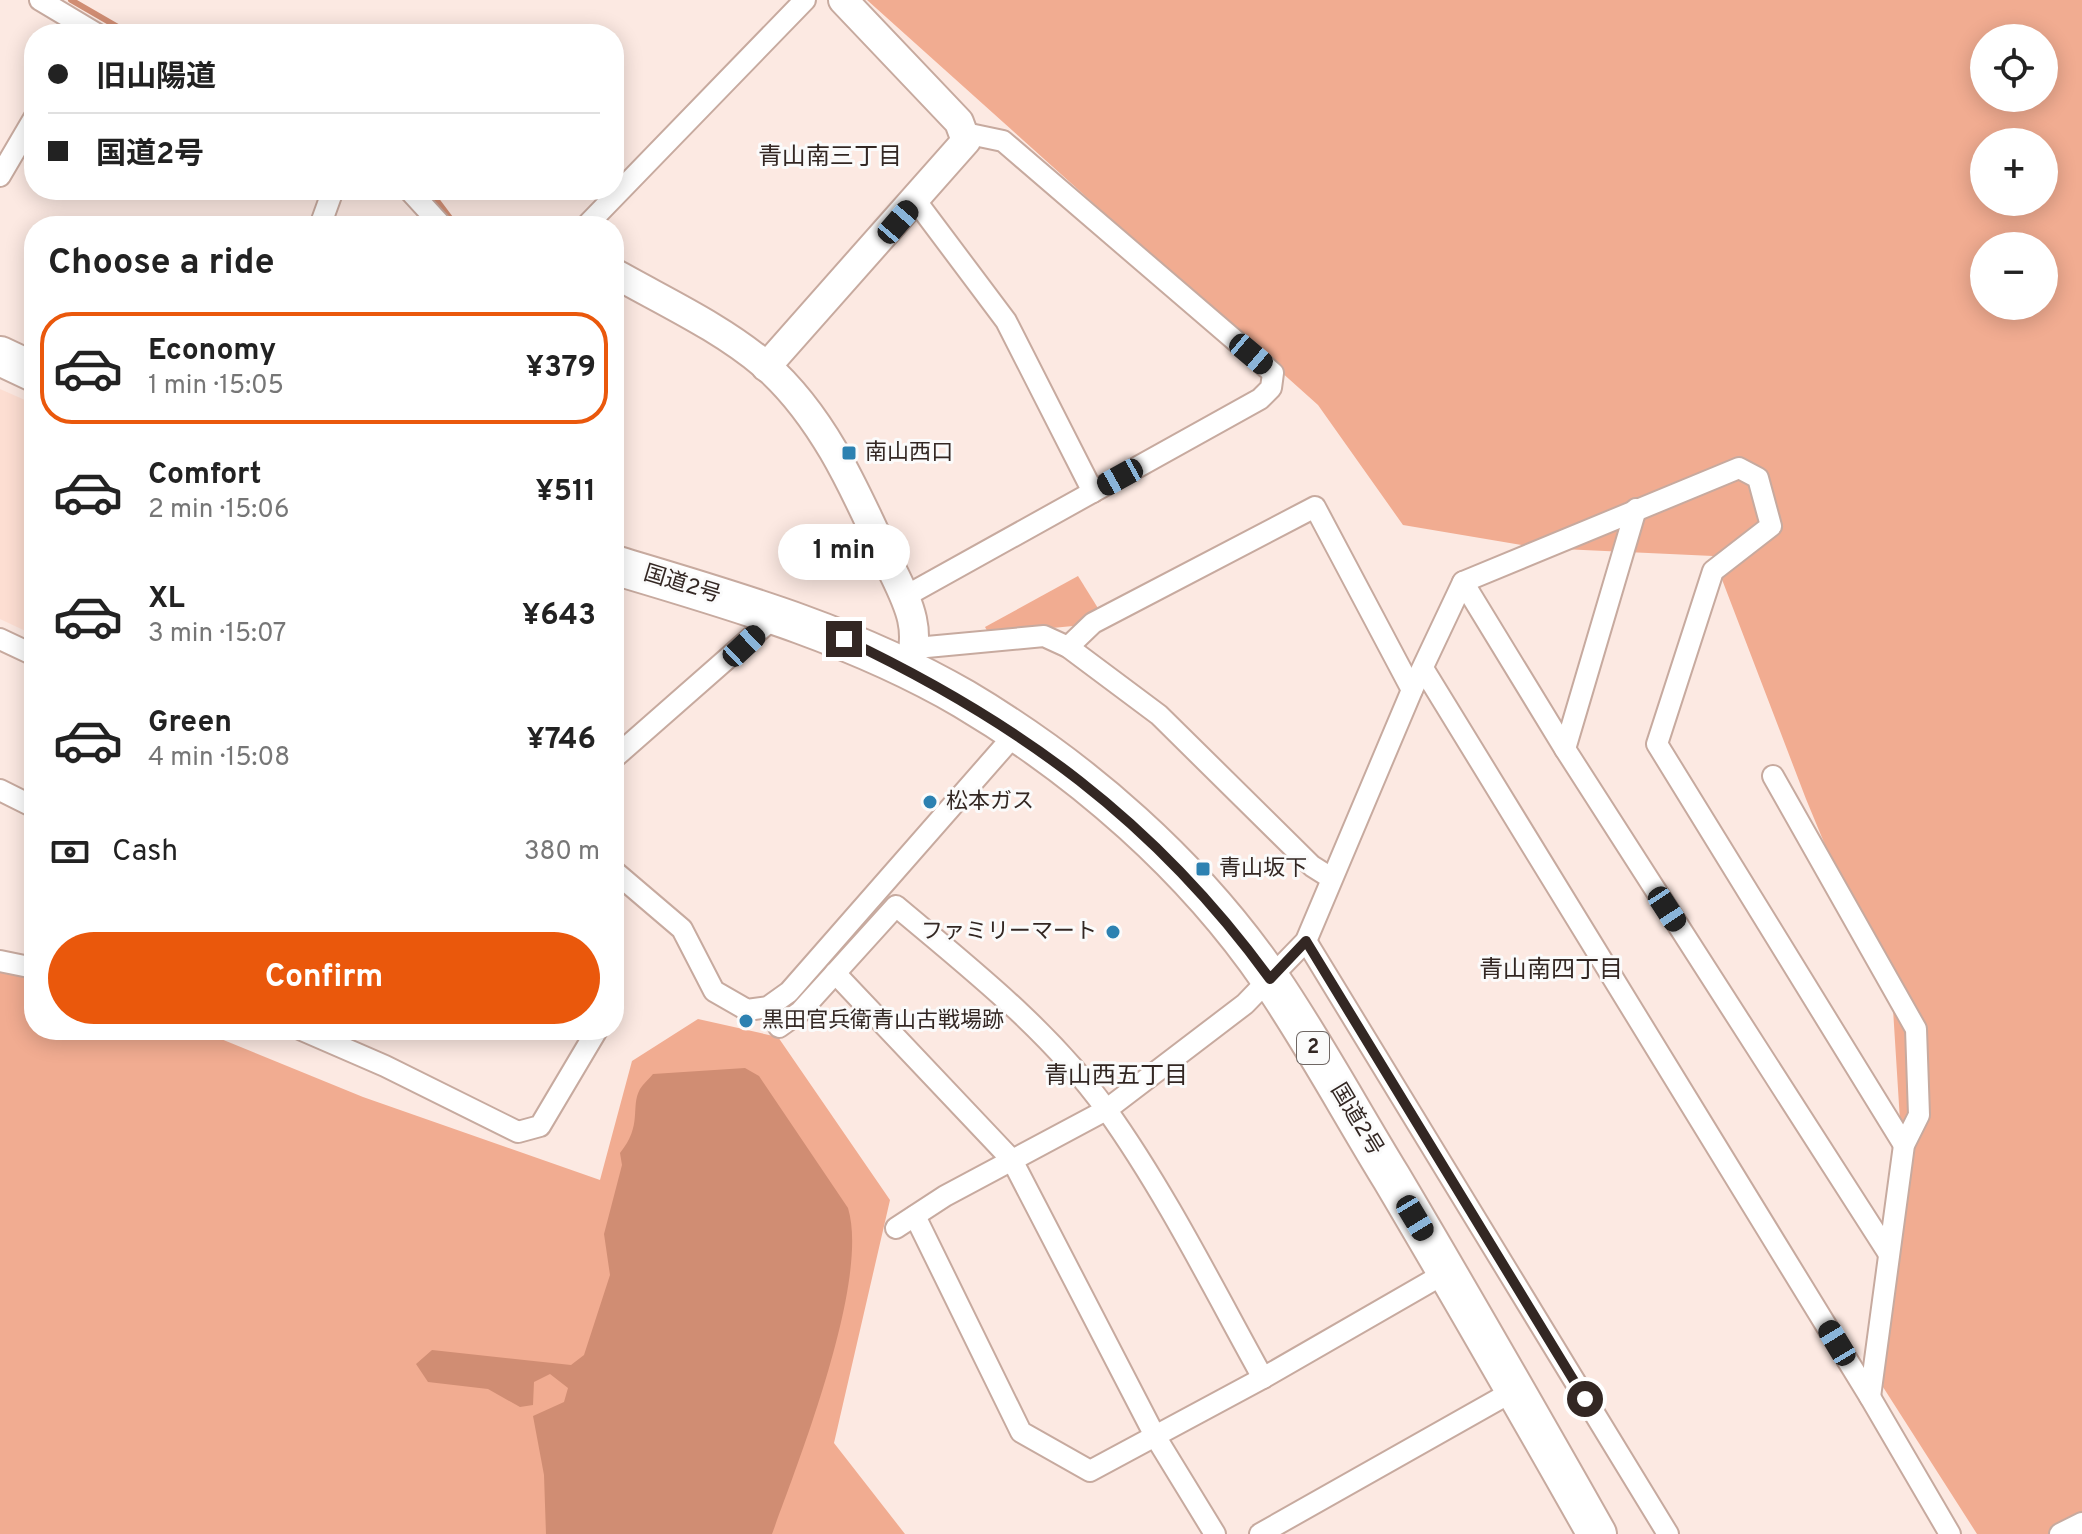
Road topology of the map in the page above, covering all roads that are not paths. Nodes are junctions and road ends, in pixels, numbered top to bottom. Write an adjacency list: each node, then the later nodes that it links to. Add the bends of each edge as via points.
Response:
1 (40, 0): 4 (street)
2 (805, 0): 8 (street)
3 (843, 0): 5 (street)
4 (77, 24)
5 (965, 133): 11 (street, via 961,149); 18 (street, via 1003,141 1273,373 1271,388 1260,399)
6 (24, 135): 7 (street)
7 (0, 176)
8 (624, 187)
9 (418, 200): 12 (street)
10 (611, 200): 13 (street)
11 (916, 201): 17 (street); 18 (street, via 1006,321)
12 (433, 216)
13 (596, 216)
14 (624, 279): 17 (street, via 723,334)
15 (0, 356): 16 (highway)
16 (24, 367)
17 (766, 367): 22 (street, via 802,405 840,462)
18 (1093, 492): 22 (street)
19 (1636, 509): 21 (street); 32 (street); 47 (street, via 1739,468 1758,478 1771,526 1713,571 1657,744)
20 (624, 568): 23 (highway, 国道2号 / 2)
21 (1463, 582): 28 (street); 32 (street)
22 (904, 597): 27 (street, via 915,628)
23 (778, 614): 27 (highway, 国道2号 / 2); 31 (street)
24 (0, 639): 26 (street)
25 (1068, 647): 27 (street, via 1044,636); 29 (street, via 1093,623 1315,507); 36 (street, via 1159,715 1312,866)
26 (24, 650)
27 (912, 658): 30 (highway, 国道2号 / 2)
28 (1424, 670): 29 (street); 55 (street)
29 (1412, 690): 36 (street)
30 (1016, 733): 37 (street, via 789,992 768,1007 747,1010 714,991 682,929); 42 (highway, 国道2号 / 2, via 1141,833 1226,922)
31 (624, 749)
32 (1565, 749): 51 (street)
33 (1773, 776): 47 (street, via 1916,1029 1919,1115)
34 (0, 790): 35 (street)
35 (24, 802)
36 (1331, 878): 38 (street)
37 (624, 880)
38 (1306, 941): 42 (street); 61 (street)
39 (0, 961): 40 (street)
40 (24, 966)
41 (835, 973): 43 (street); 46 (street, via 896,906 1025,1015); 48 (street)
42 (1270, 979): 46 (street); 52 (highway, 国道2号 / 2)
43 (779, 1027)
44 (325, 1040): 45 (street, via 518,1132 540,1126)
45 (591, 1040)
46 (1106, 1110): 48 (street); 53 (street)
47 (1904, 1145): 51 (street)
48 (1012, 1160): 49 (street); 56 (street)
49 (915, 1216): 50 (street); 56 (street, via 1021,1432 1090,1471)
50 (896, 1228)
51 (1889, 1254): 55 (street)
52 (1447, 1272): 53 (street); 54 (highway, 国道2号 / 2)
53 (1263, 1378): 56 (street)
54 (1515, 1390): 59 (street); 60 (highway, 国道2号 / 2)
55 (1870, 1397): 62 (street)
56 (1155, 1436): 58 (street)
57 (2082, 1523): 63 (street)
58 (1215, 1534)
59 (1260, 1534)
60 (1597, 1534)
61 (1668, 1534)
62 (1950, 1534)
63 (2060, 1534)

